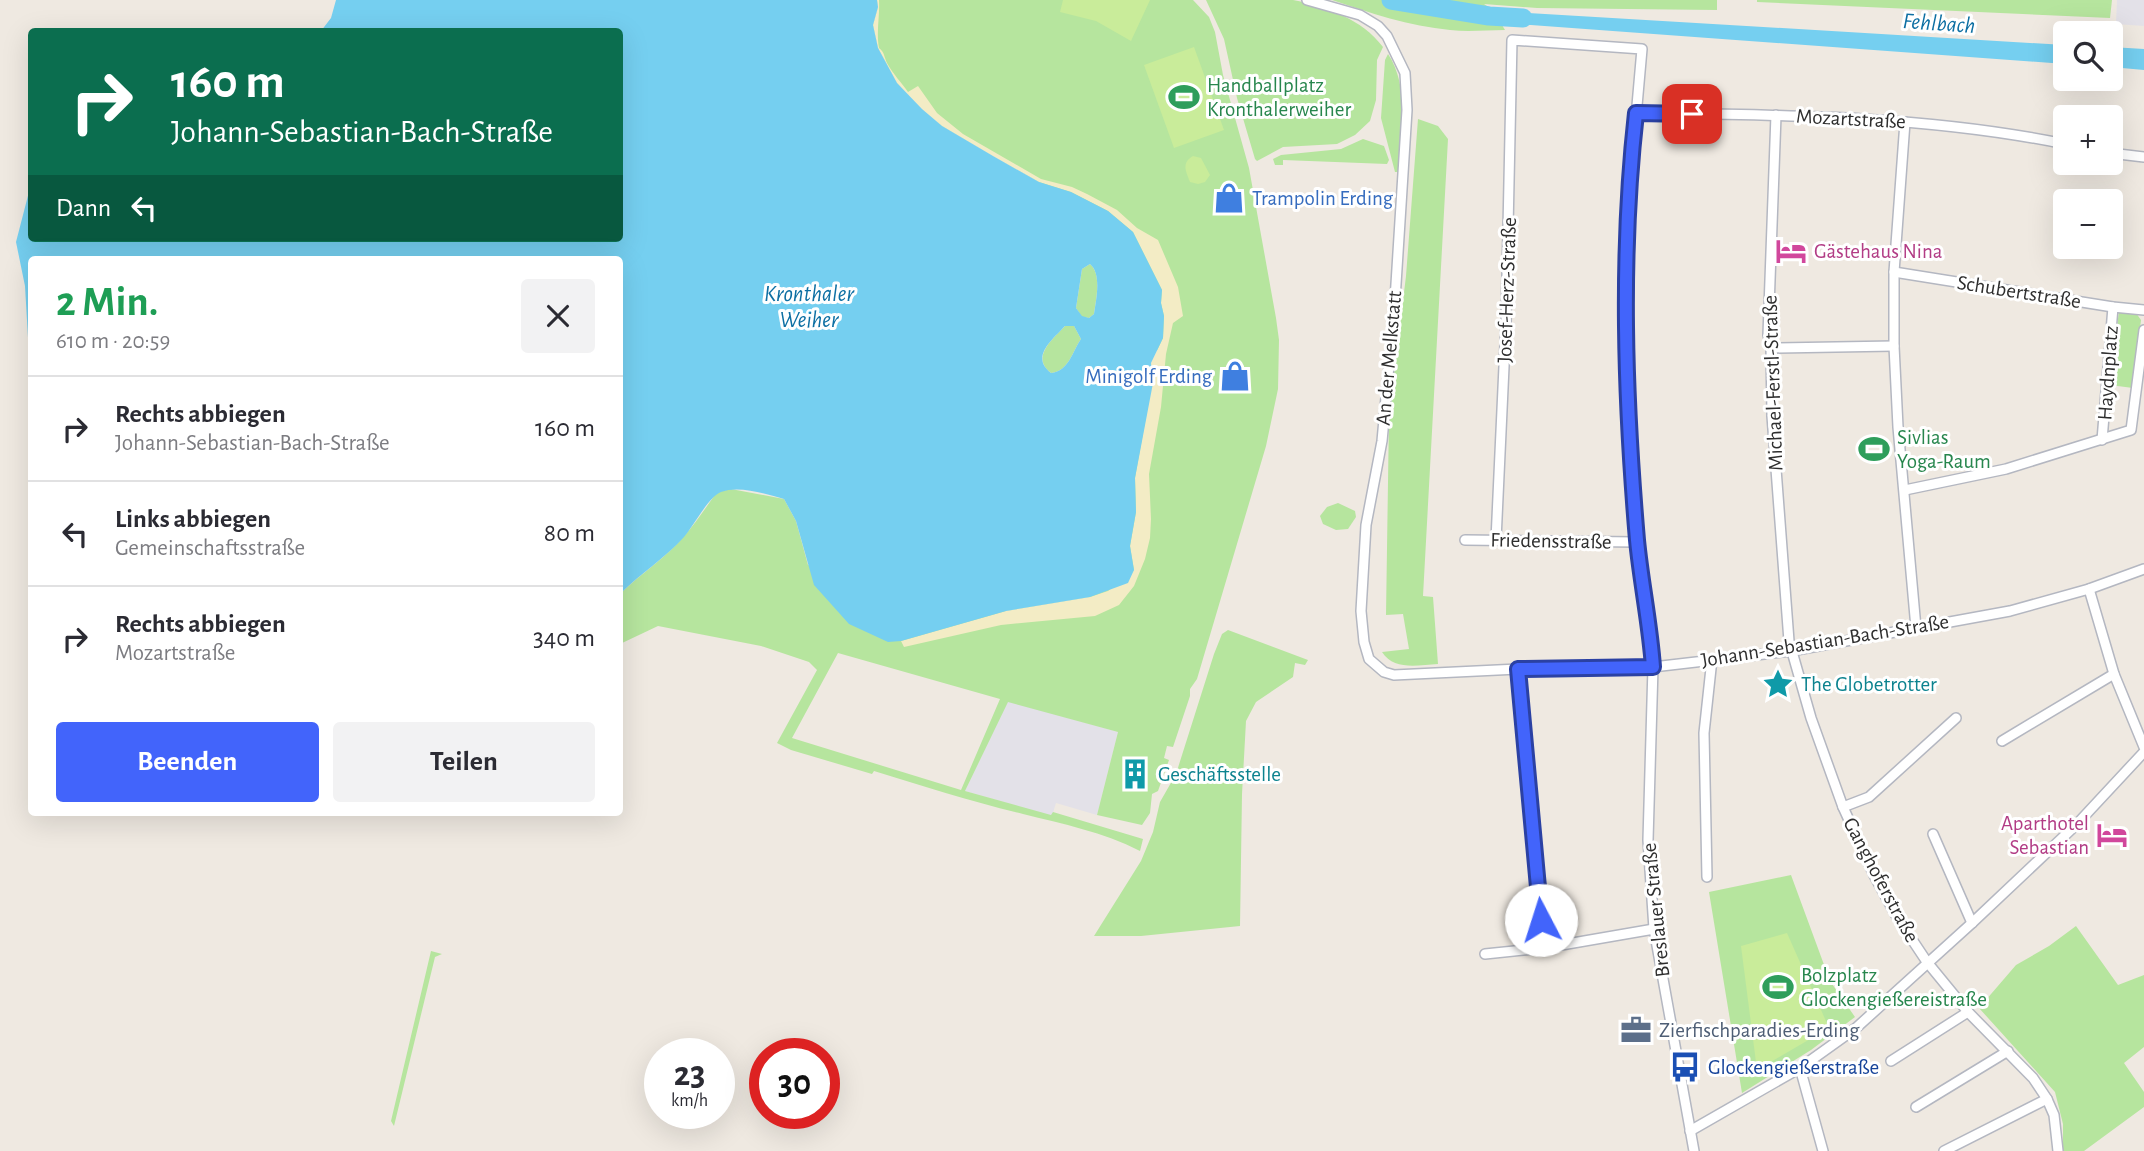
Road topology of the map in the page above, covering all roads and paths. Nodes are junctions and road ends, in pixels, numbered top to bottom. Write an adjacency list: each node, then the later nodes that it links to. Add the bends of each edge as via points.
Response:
1 (1307, 0): 25 (street, An der Melkstatt, via 1360,15 1378,26 1405,73 1408,110 1395,300 1362,581 1364,642)
2 (1642, 49): 3 (street, Breslauer Straße); 18 (street, Josef-Herz-Straße, via 1512,40)
3 (1636, 113): 4 (street, Mozartstraße); 19 (street, Breslauer Straße, via 1628,223 1626,358)
4 (1776, 114): 5 (street, Mozartstraße); 14 (street, Michael-Ferstl-Straße, via 1768,335)
5 (1905, 122): 6 (street, Mozartstraße, via 2009,132); 9 (street)
6 (2053, 141)
7 (2123, 155): 8 (street)
8 (2144, 157)
9 (1894, 272): 10 (street, Schubertstraße); 13 (street)
10 (2113, 307): 11 (street, Schubertstraße); 15 (street, Haydnplatz)
11 (2144, 310)
12 (2144, 330): 15 (street, Haydnplatz, via 2131,430)
13 (1894, 346): 14 (street); 16 (street)
14 (1772, 348): 23 (street, Michael-Ferstl-Straße, via 1772,416)
15 (2102, 440): 16 (street, via 2006,469)
16 (1905, 491): 22 (street)
17 (1465, 540): 18 (street, Friedensstraße)
18 (1496, 540): 19 (street, Friedensstraße)
19 (1637, 542): 26 (street, Breslauer Straße)
20 (2144, 569): 21 (street, Johann-Sebastian-Bach-Straße)
21 (2089, 589): 22 (street, Johann-Sebastian-Bach-Straße, via 2010,611); 28 (street)
22 (1916, 628): 23 (street, Johann-Sebastian-Bach-Straße)
23 (1791, 651): 24 (street, Johann-Sebastian-Bach-Straße); 33 (street, Ganghoferstraße)
24 (1712, 660): 26 (street, Johann-Sebastian-Bach-Straße); 35 (street, via 1704,733)
25 (1375, 667): 27 (street, Johann-Sebastian-Bach-Straße, via 1394,675)
26 (1653, 667): 27 (street, Johann-Sebastian-Bach-Straße); 37 (street, Breslauer Straße, via 1648,840)
27 (1518, 669): 38 (street)
28 (2114, 674): 30 (street); 31 (street)
29 (1956, 718): 33 (street, via 1870,797)
30 (2002, 741)
31 (2144, 747)
32 (2144, 752): 36 (street)
33 (1843, 807): 40 (street, Ganghoferstraße, via 1880,885)
34 (1933, 834): 36 (street)
35 (1707, 877)
36 (1972, 923): 40 (street)
37 (1654, 929): 38 (street); 47 (street, Breslauer Straße)
38 (1544, 948): 39 (street)
39 (1485, 954)
40 (1927, 962): 41 (street, Ganghoferstraße); 44 (street, via 1856,1028)
41 (1968, 1012): 42 (street, Ganghoferstraße); 43 (street)
42 (2008, 1051): 45 (street, Ganghoferstraße); 46 (street)
43 (1891, 1061)
44 (1800, 1068): 47 (street); 49 (street)
45 (2047, 1099): 50 (street); 51 (street, Ganghoferstraße, via 2054,1115)
46 (1916, 1107)
47 (1690, 1131): 48 (street, Breslauer Straße)
48 (1694, 1151)
49 (1823, 1151)
50 (1944, 1151)
51 (2058, 1151)

